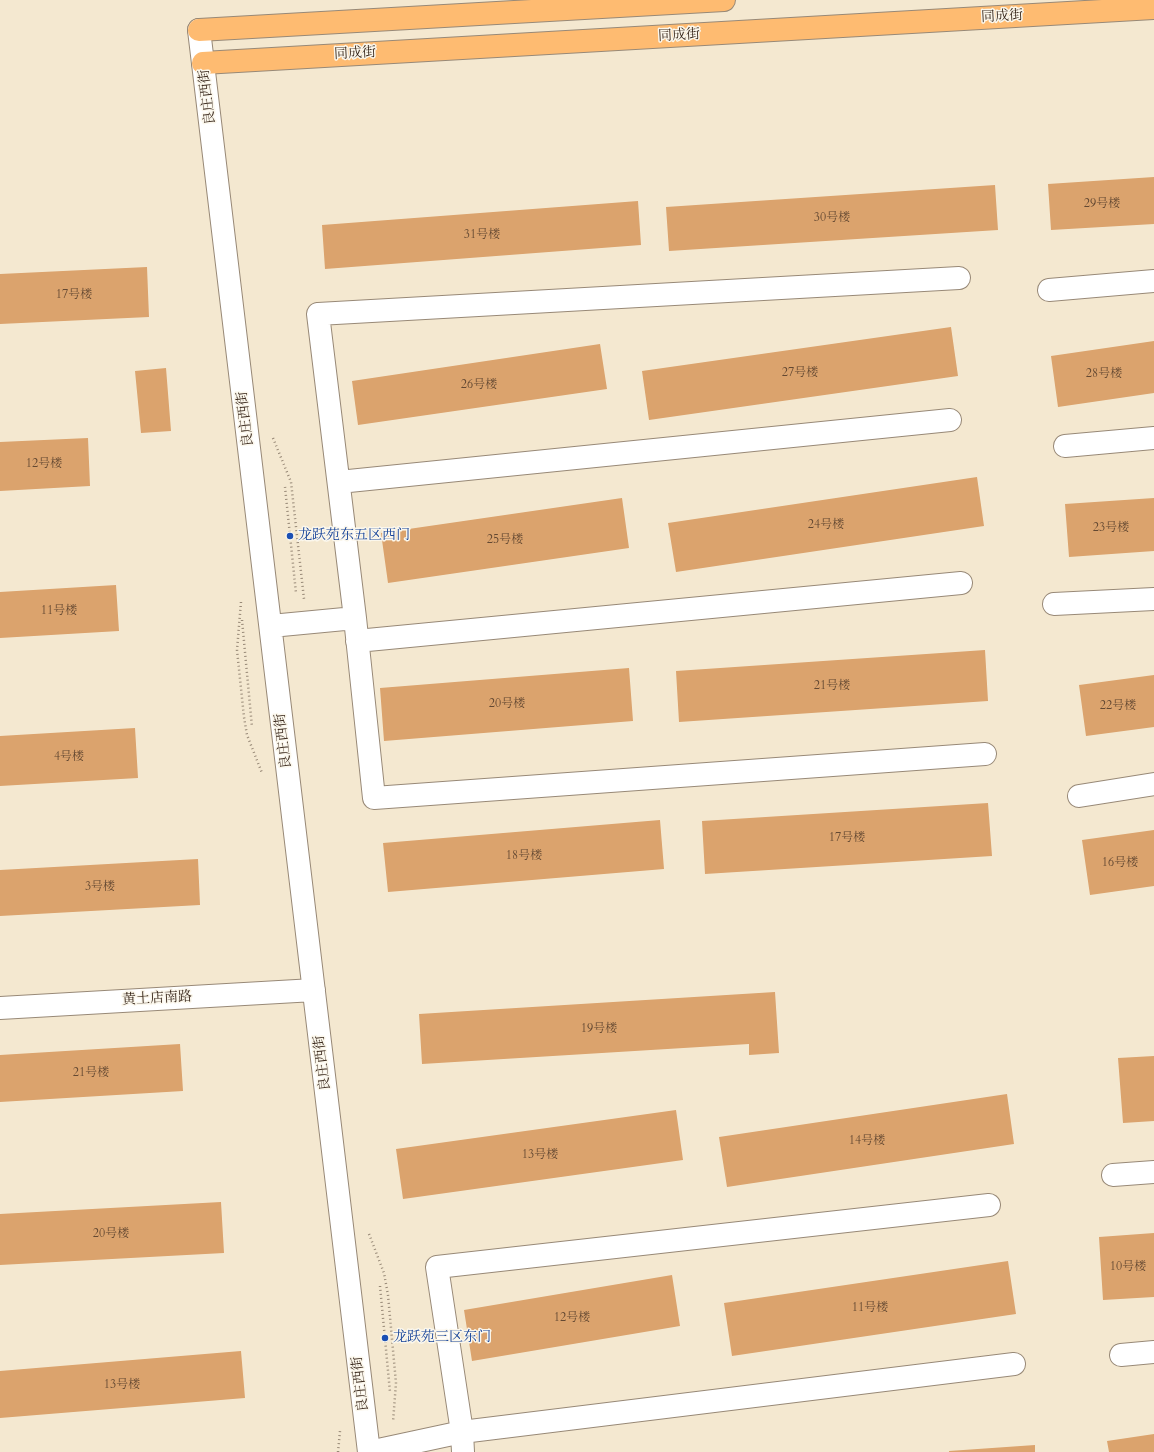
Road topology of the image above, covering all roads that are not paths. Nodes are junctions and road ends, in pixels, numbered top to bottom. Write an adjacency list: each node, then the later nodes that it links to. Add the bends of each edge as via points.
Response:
1 (724, 0): 3 (main road)
2 (1154, 8): 4 (main road, 同成街)
3 (200, 30): 4 (street, 良庄西街)
4 (203, 63): 16 (street, 良庄西街)
5 (959, 278): 11 (street, via 318,314)
6 (1154, 281): 7 (street)
7 (1049, 290)
8 (950, 420): 11 (street)
9 (1154, 438): 10 (street)
10 (1065, 446)
11 (339, 482): 15 (street)
12 (961, 583): 17 (street)
13 (1154, 598): 14 (street)
14 (1054, 604)
15 (355, 618): 16 (street); 17 (street)
16 (271, 626): 21 (street, 良庄西街)
17 (357, 641): 18 (street, via 374,798)
18 (985, 754)
19 (1154, 784): 20 (street)
20 (1079, 796)
21 (314, 990): 22 (street, 黄土店南路); 30 (street, 良庄西街)
22 (0, 1008)
23 (1154, 1172): 24 (street)
24 (1113, 1175)
25 (989, 1205): 29 (street, via 437,1267)
26 (1154, 1352): 27 (street)
27 (1121, 1355)
28 (1014, 1364): 29 (street)
29 (463, 1442): 30 (street, via 390,1447)
30 (369, 1452)

